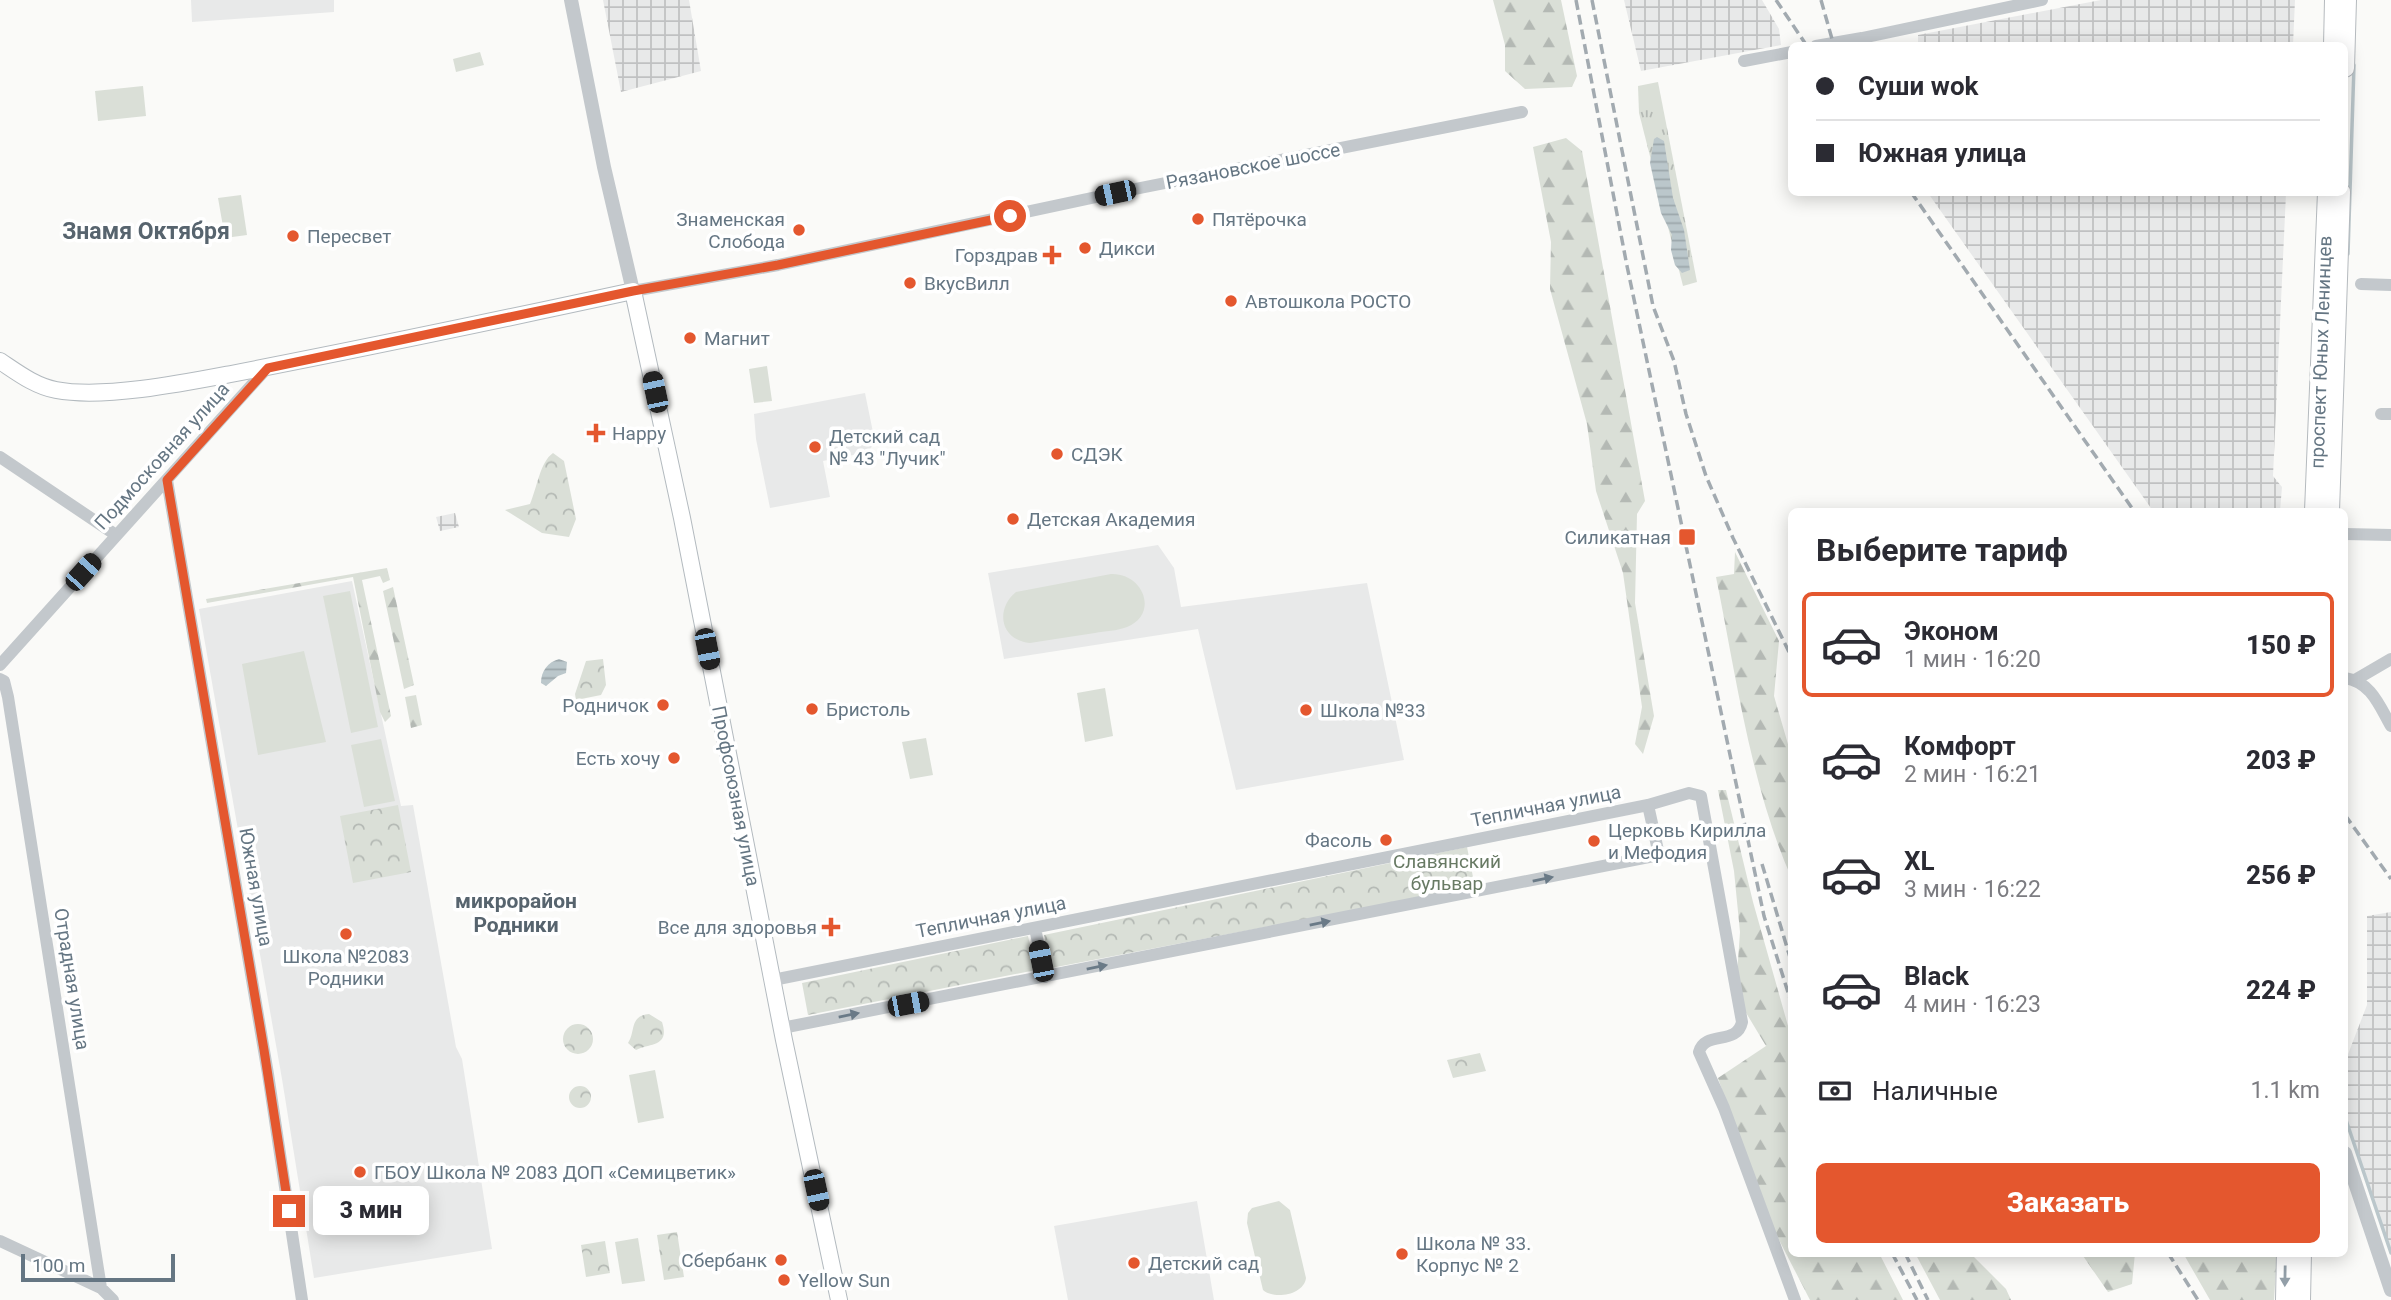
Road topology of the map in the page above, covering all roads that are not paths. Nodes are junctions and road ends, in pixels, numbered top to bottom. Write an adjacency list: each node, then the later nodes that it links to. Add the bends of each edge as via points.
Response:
1 (571, 0): 15 (street)
2 (2042, 0): 5 (street)
3 (2334, 0): 6 (main road)
4 (2347, 0): 7 (main road)
5 (1840, 42)
6 (2333, 42)
7 (2346, 42)
8 (1788, 53): 9 (street)
9 (1744, 61)
10 (1522, 112): 15 (street, Рязановское шоссе)
11 (2327, 196): 20 (main road, проспект Юных Ленинцев)
12 (2341, 196): 21 (main road, проспект Юных Ленинцев)
13 (2361, 284): 14 (street)
14 (2391, 285)
15 (633, 291): 17 (main road, Рязановское шоссе); 33 (main road, Профсоюзная улица)
16 (0, 361): 17 (main road, Рязановское шоссе, via 28,380 56,390 86,392)
17 (268, 368): 19 (street, Подмосковная улица)
18 (0, 457): 23 (street)
19 (167, 480): 23 (street, Подмосковная улица); 42 (street, Южная улица)
20 (2314, 508)
21 (2330, 508)
22 (2348, 534): 24 (street)
23 (116, 535): 26 (street, Подмосковная улица)
24 (2391, 535)
25 (2391, 659): 28 (street)
26 (0, 665)
27 (0, 678): 39 (street, Отрадная улица, via 8,696)
28 (2350, 679): 29 (street, via 2370,688)
29 (2391, 726)
30 (1648, 805): 31 (street, Тепличная улица); 32 (street, Тепличная улица, one-way to 30, via 1659,855); 44 (street, via 1689,793 1700,796 1742,1022 1735,1035 1707,1040 1699,1052)
31 (1035, 928): 32 (street); 33 (street, Тепличная улица)
32 (1045, 977): 34 (street, Тепличная улица, one-way to 32)
33 (773, 980): 34 (main road, Профсоюзная улица)
34 (782, 1028): 43 (main road, Профсоюзная улица)
35 (2348, 1162): 40 (street)
36 (0, 1241): 39 (street)
37 (2286, 1257): 45 (main road, one-way to 45)
38 (2302, 1257): 46 (main road)
39 (101, 1288): 41 (street)
40 (2391, 1290)
41 (113, 1300)
42 (302, 1300)
43 (839, 1300)
44 (1795, 1300)
45 (2285, 1300)
46 (2301, 1300)

